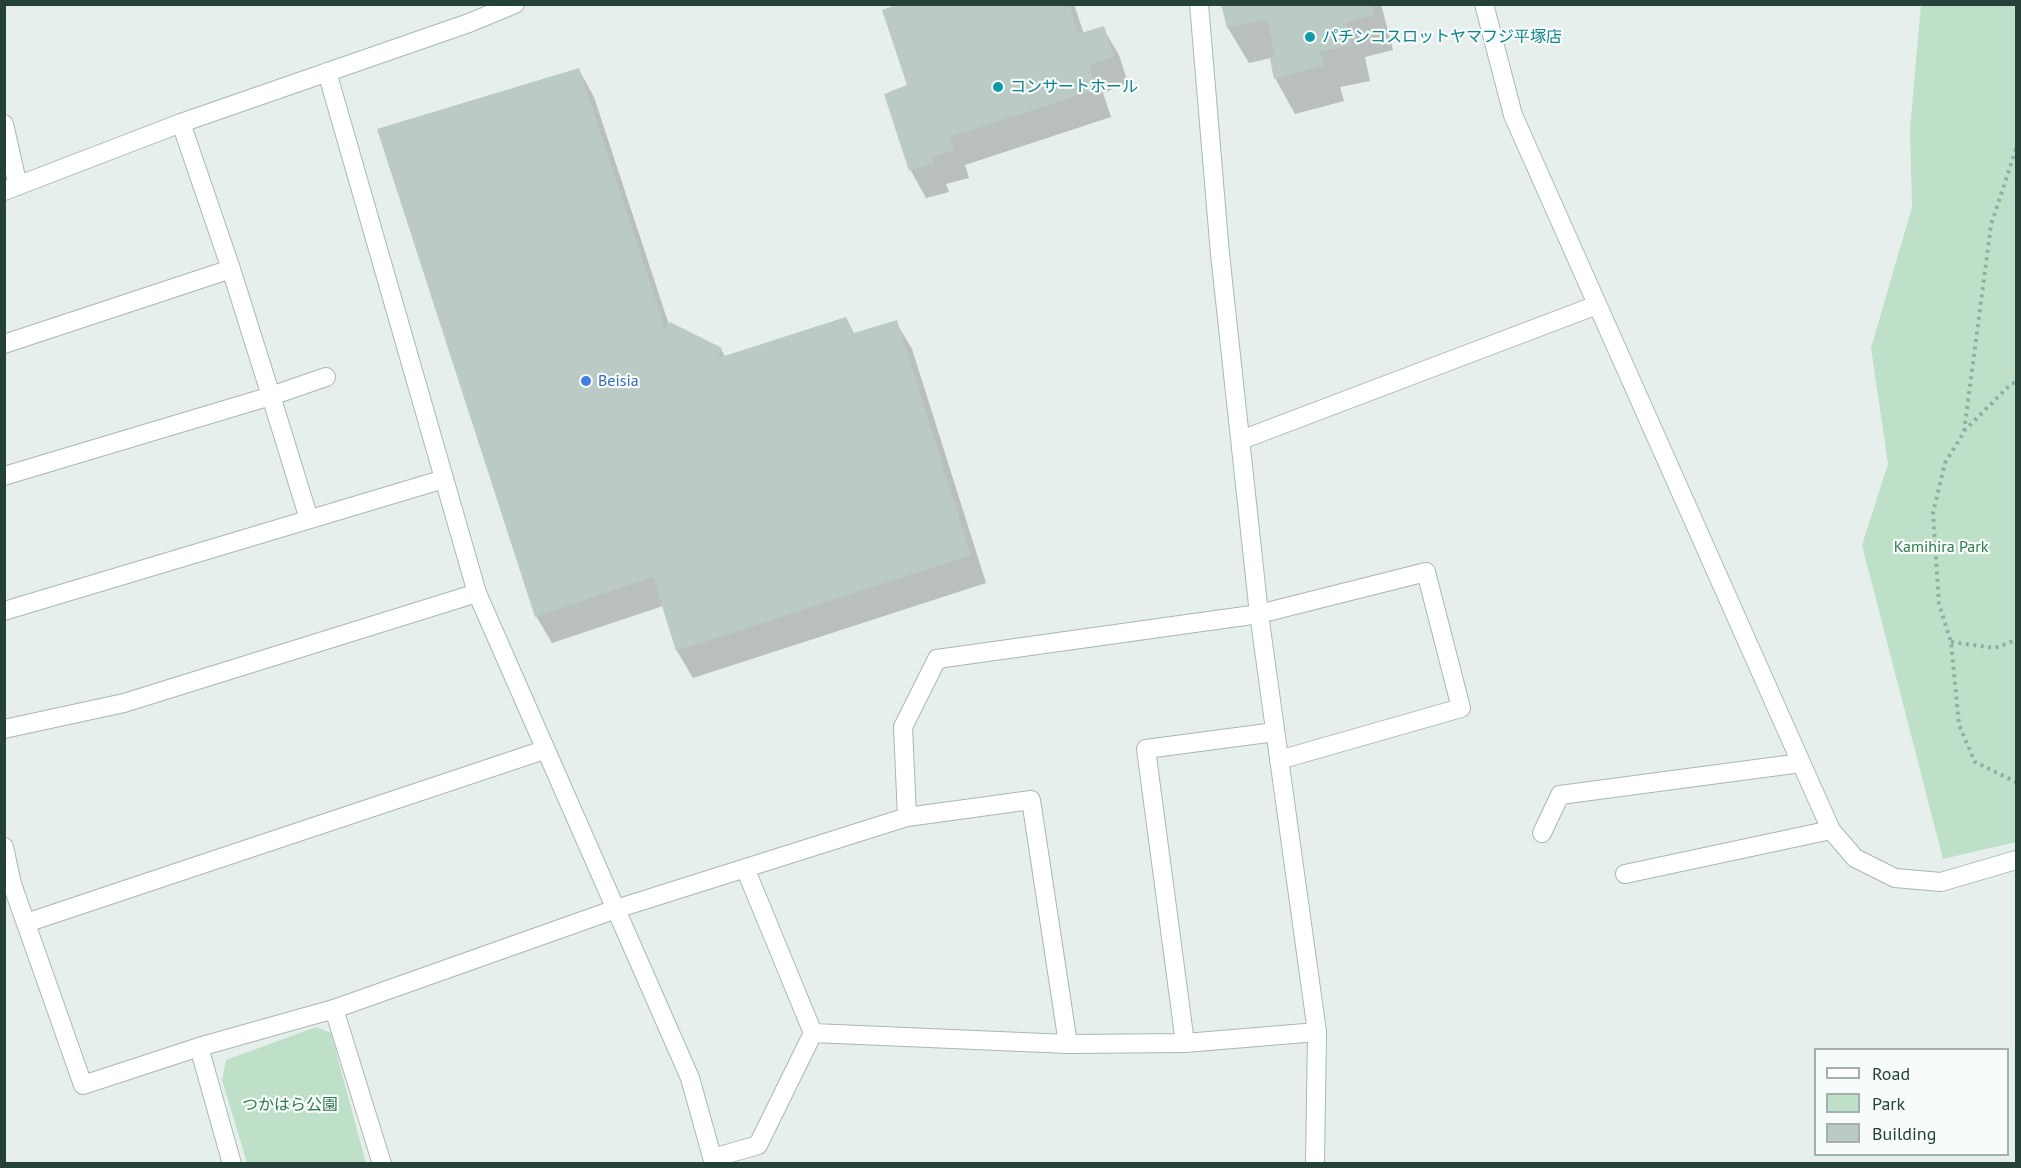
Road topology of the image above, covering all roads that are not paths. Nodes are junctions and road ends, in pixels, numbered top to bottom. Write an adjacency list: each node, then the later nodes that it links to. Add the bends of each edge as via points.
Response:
1 (515, 4): 4 (street)
2 (1199, 4): 13 (street, via 1220,254)
3 (1484, 4): 9 (street, via 1513,115)
4 (327, 72): 5 (street); 15 (street)
5 (181, 123): 7 (street); 8 (street)
6 (4, 124): 7 (street)
7 (11, 188)
8 (231, 270): 10 (street); 12 (street)
9 (1597, 305): 13 (street); 24 (street)
10 (4, 344)
11 (326, 376): 12 (street)
12 (271, 396): 14 (street); 16 (street)
13 (1241, 440): 19 (street)
14 (4, 476)
15 (444, 479): 16 (street); 17 (street)
16 (309, 519): 18 (street)
17 (477, 593): 20 (street, via 124,703); 22 (street)
18 (4, 611)
19 (1259, 614): 21 (street); 23 (street, via 1426,572 1461,708); 25 (street, via 937,659 903,727)
20 (4, 729)
21 (1275, 732): 23 (street); 37 (street, via 1146,749)
22 (544, 750): 32 (street); 33 (street)
23 (1279, 760): 35 (street)
24 (1802, 763): 26 (street); 27 (street, via 1560,795)
25 (908, 817): 30 (street); 38 (street, via 1031,800)
26 (1831, 830): 29 (street, via 1855,858 1895,878 1941,882); 31 (street)
27 (1542, 833)
28 (4, 848): 33 (street)
29 (2016, 860)
30 (745, 868): 32 (street); 36 (street)
31 (1625, 874)
32 (616, 909): 34 (street); 40 (street, via 690,1078)
33 (26, 923): 39 (street, via 83,1085)
34 (334, 1009): 39 (street); 42 (street)
35 (1317, 1032): 37 (street); 43 (street)
36 (813, 1033): 38 (street); 40 (street, via 758,1145)
37 (1185, 1043): 38 (street)
38 (1068, 1044)
39 (199, 1047): 41 (street)
40 (713, 1161)
41 (232, 1164)
42 (382, 1164)
43 (1315, 1164)

